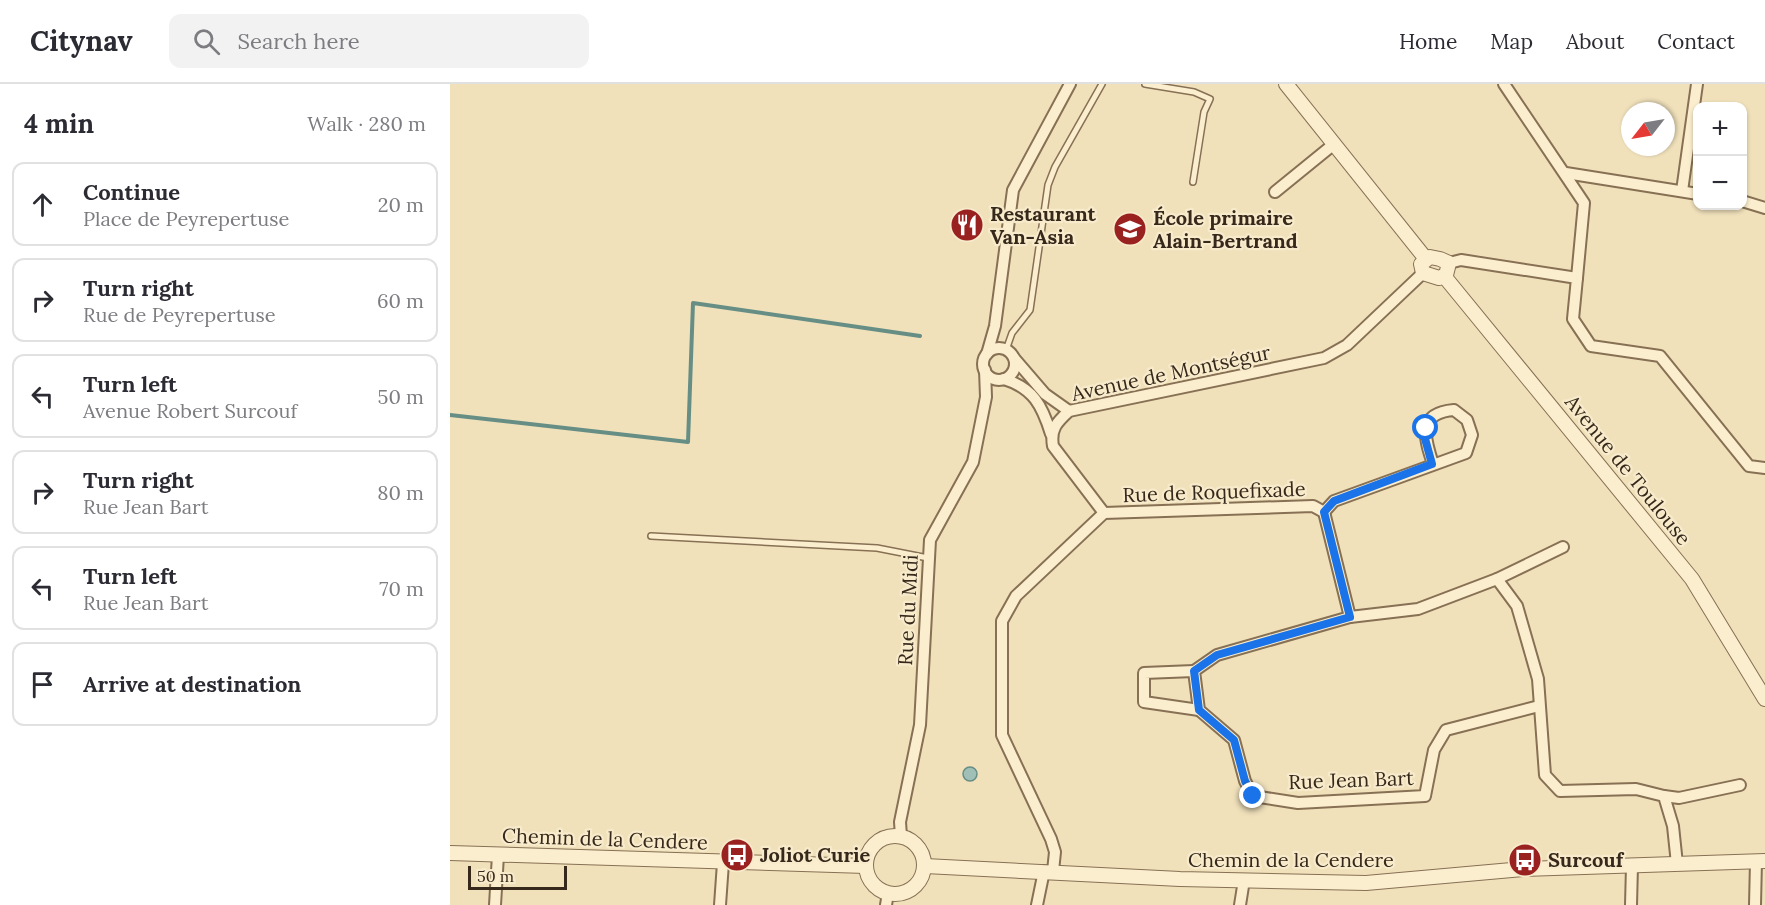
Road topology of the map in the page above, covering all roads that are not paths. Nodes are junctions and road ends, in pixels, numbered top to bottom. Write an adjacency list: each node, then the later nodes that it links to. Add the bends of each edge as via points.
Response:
1 (1070, 84): 19 (street, Rue du Midi, via 1013,189)
2 (1102, 84): 20 (lane, via 1048,185 1030,310 1012,333)
3 (1145, 84): 9 (lane, via 1194,92 1210,99 1204,112)
4 (1286, 84): 7 (street)
5 (1504, 84): 8 (street)
6 (1696, 84): 10 (street)
7 (1334, 144): 11 (street); 15 (street)
8 (1566, 172): 10 (street); 18 (street, via 1584,203)
9 (1193, 182)
10 (1682, 191): 12 (street)
11 (1275, 192)
12 (1693, 193)
13 (1747, 202): 14 (street)
14 (1765, 208)
15 (1426, 259): 16 (street, via 1440,259); 17 (street, via 1420,267)
16 (1446, 270): 17 (street, via 1430,277); 18 (street, via 1461,260); 37 (street, Avenue de Toulouse, via 1692,579)
17 (1423, 273): 25 (street, Avenue de Montségur, via 1347,345 1324,358)
18 (1578, 278): 28 (street, via 1573,319 1591,346 1660,356 1749,466)
19 (995, 326): 20 (street, Rue du Midi); 21 (street, Rue du Midi)
20 (1008, 352): 21 (street, via 993,350); 23 (street, Rue du Midi, via 1014,368); 25 (street, via 1045,394)
21 (987, 354): 22 (street, Rue du Midi)
22 (985, 370): 23 (street, via 993,378); 24 (street, Rue du Midi)
23 (1002, 379): 24 (street, Rue du Midi); 26 (street, via 1022,385 1032,393)
24 (986, 397): 33 (street, Rue du Midi, via 973,462 930,540)
25 (1069, 411): 26 (street, Avenue de Montségur)
26 (1051, 434): 30 (street, via 1061,459)
27 (1432, 464): 27 (street, via 1466,453 1472,435 1467,420 1454,410 1440,411 1429,420 1424,435); 29 (street, via 1334,501)
28 (1765, 468)
29 (1324, 512): 30 (street, Rue de Roquefixade, via 1313,506); 35 (street)
30 (1104, 513): 51 (street, via 1016,596 1002,621 1002,735 1051,839 1055,852)
31 (651, 536): 33 (lane, via 877,548)
32 (1563, 547): 34 (street)
33 (928, 558): 42 (street, Rue du Midi, via 920,725 900,822)
34 (1497, 579): 35 (street, via 1418,609); 38 (street, via 1516,606 1538,679)
35 (1350, 617): 36 (street, via 1217,655)
36 (1194, 671): 39 (street); 39 (street, via 1144,673 1144,702)
37 (1765, 699)
38 (1539, 706): 39 (street, Rue Jean Bart, via 1446,730 1434,750 1425,796 1298,803 1253,796 1234,740); 41 (street, via 1545,775 1560,791 1636,789)
39 (1199, 710)
40 (1740, 785): 41 (street, via 1679,798)
41 (1664, 796): 47 (street, via 1673,826)
42 (901, 836): 48 (street, via 876,843); 49 (street, via 918,847)
43 (450, 853): 44 (street, Chemin de la Cendere)
44 (498, 855): 46 (street, Chemin de la Cendere); 54 (street)
45 (1761, 861): 47 (street, Chemin de la Cendere); 59 (street)
46 (723, 863): 48 (street, Chemin de la Cendere); 55 (street)
47 (1677, 864): 50 (street, Chemin de la Cendere)
48 (866, 866): 53 (street, via 873,883)
49 (925, 866): 51 (street, Chemin de la Cendere); 53 (street, via 915,886)
50 (1632, 866): 52 (street, Chemin de la Cendere, via 1523,869 1366,883); 58 (street)
51 (1049, 871): 52 (street, Chemin de la Cendere); 56 (street)
52 (1244, 880): 57 (street)
53 (887, 899)
54 (495, 905)
55 (720, 905)
56 (1037, 905)
57 (1240, 905)
58 (1631, 905)
59 (1755, 905)

